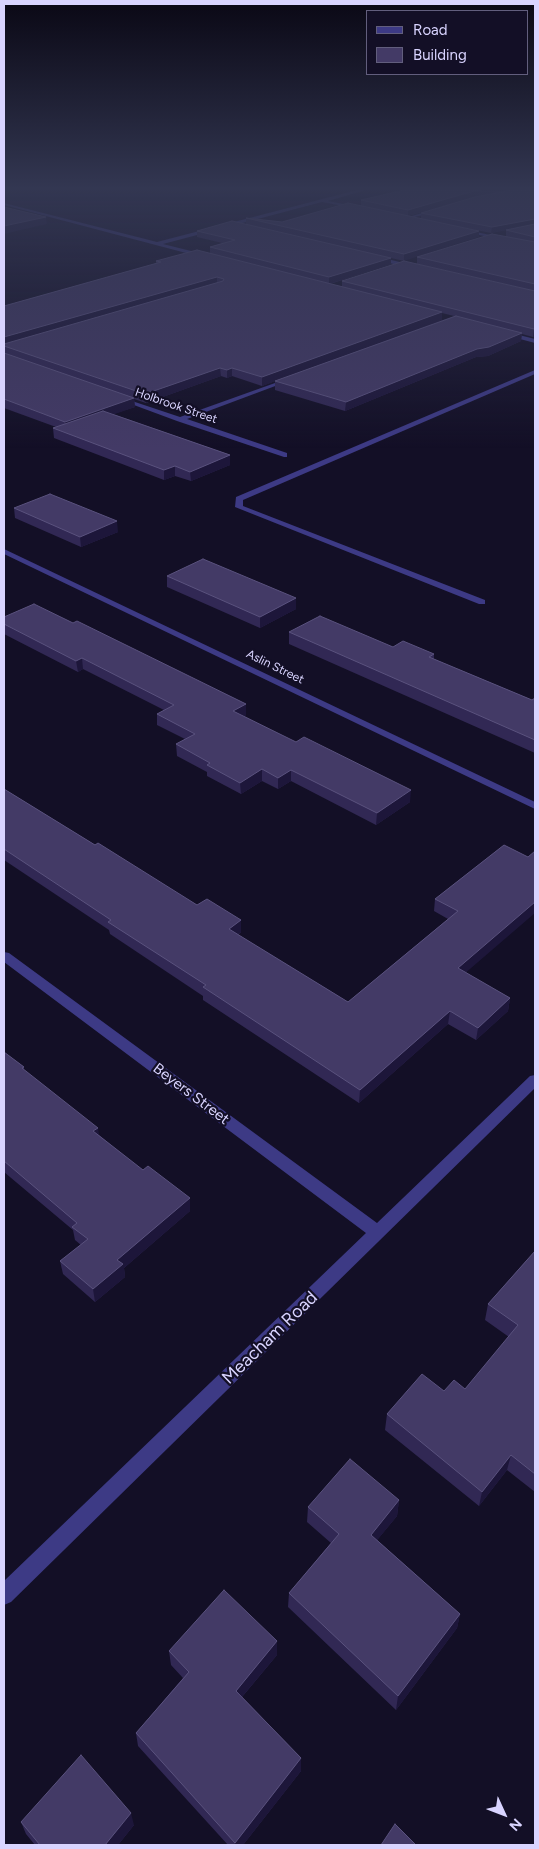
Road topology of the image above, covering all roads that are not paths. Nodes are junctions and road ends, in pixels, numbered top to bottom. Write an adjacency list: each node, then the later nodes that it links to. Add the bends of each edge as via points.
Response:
1 (500, 332): 2 (street)
2 (535, 341)
3 (535, 372): 9 (street, via 239,499 239,507)
4 (298, 377): 6 (street)
5 (114, 397): 6 (street, Holbrook Street)
6 (179, 420): 7 (street, Holbrook Street)
7 (284, 455)
8 (4, 551): 10 (street, Aslin Street)
9 (482, 602)
10 (535, 806)
11 (4, 956): 13 (street, Beyers Street)
12 (535, 1080): 13 (street, Meacham Road)
13 (378, 1233): 14 (street, Meacham Road)
14 (4, 1595)

